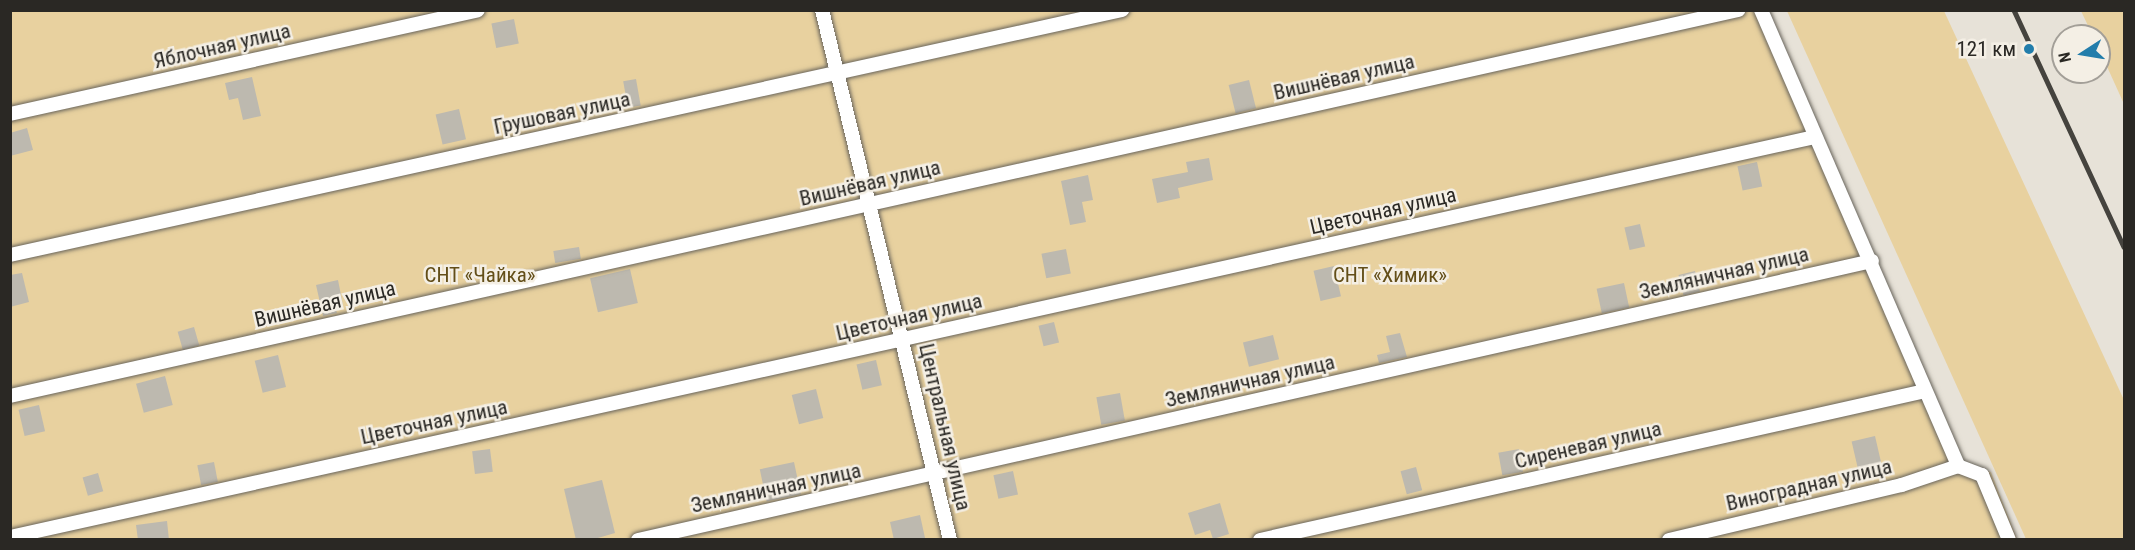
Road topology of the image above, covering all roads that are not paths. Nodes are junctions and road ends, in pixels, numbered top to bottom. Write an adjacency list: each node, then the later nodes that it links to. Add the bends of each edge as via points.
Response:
1 (478, 10): 7 (street, Яблочная улица)
2 (822, 10): 6 (street, Центральная улица)
3 (1122, 10): 6 (street, Грушовая улица)
4 (1738, 10): 9 (street, Вишнёвая улица)
5 (1761, 10): 8 (street)
6 (838, 74): 9 (street, Центральная улица); 10 (street, Грушовая улица)
7 (10, 114)
8 (1815, 137): 11 (street); 12 (street, Цветочная улица)
9 (869, 204): 12 (street, Центральная улица); 14 (street, Вишнёвая улица)
10 (10, 255)
11 (1872, 261): 13 (street); 16 (street, Земляничная улица)
12 (903, 340): 16 (street, Центральная улица); 17 (street, Цветочная улица)
13 (1925, 391): 15 (street); 20 (street, Сиреневая улица)
14 (10, 396)
15 (1958, 466): 21 (street, Виноградная улица, via 1902,485); 22 (street, via 1982,475)
16 (934, 475): 18 (street, Земляничная улица); 19 (street, Центральная улица)
17 (10, 537)
18 (638, 540)
19 (950, 540)
20 (1260, 540)
21 (1669, 540)
22 (2009, 540)

